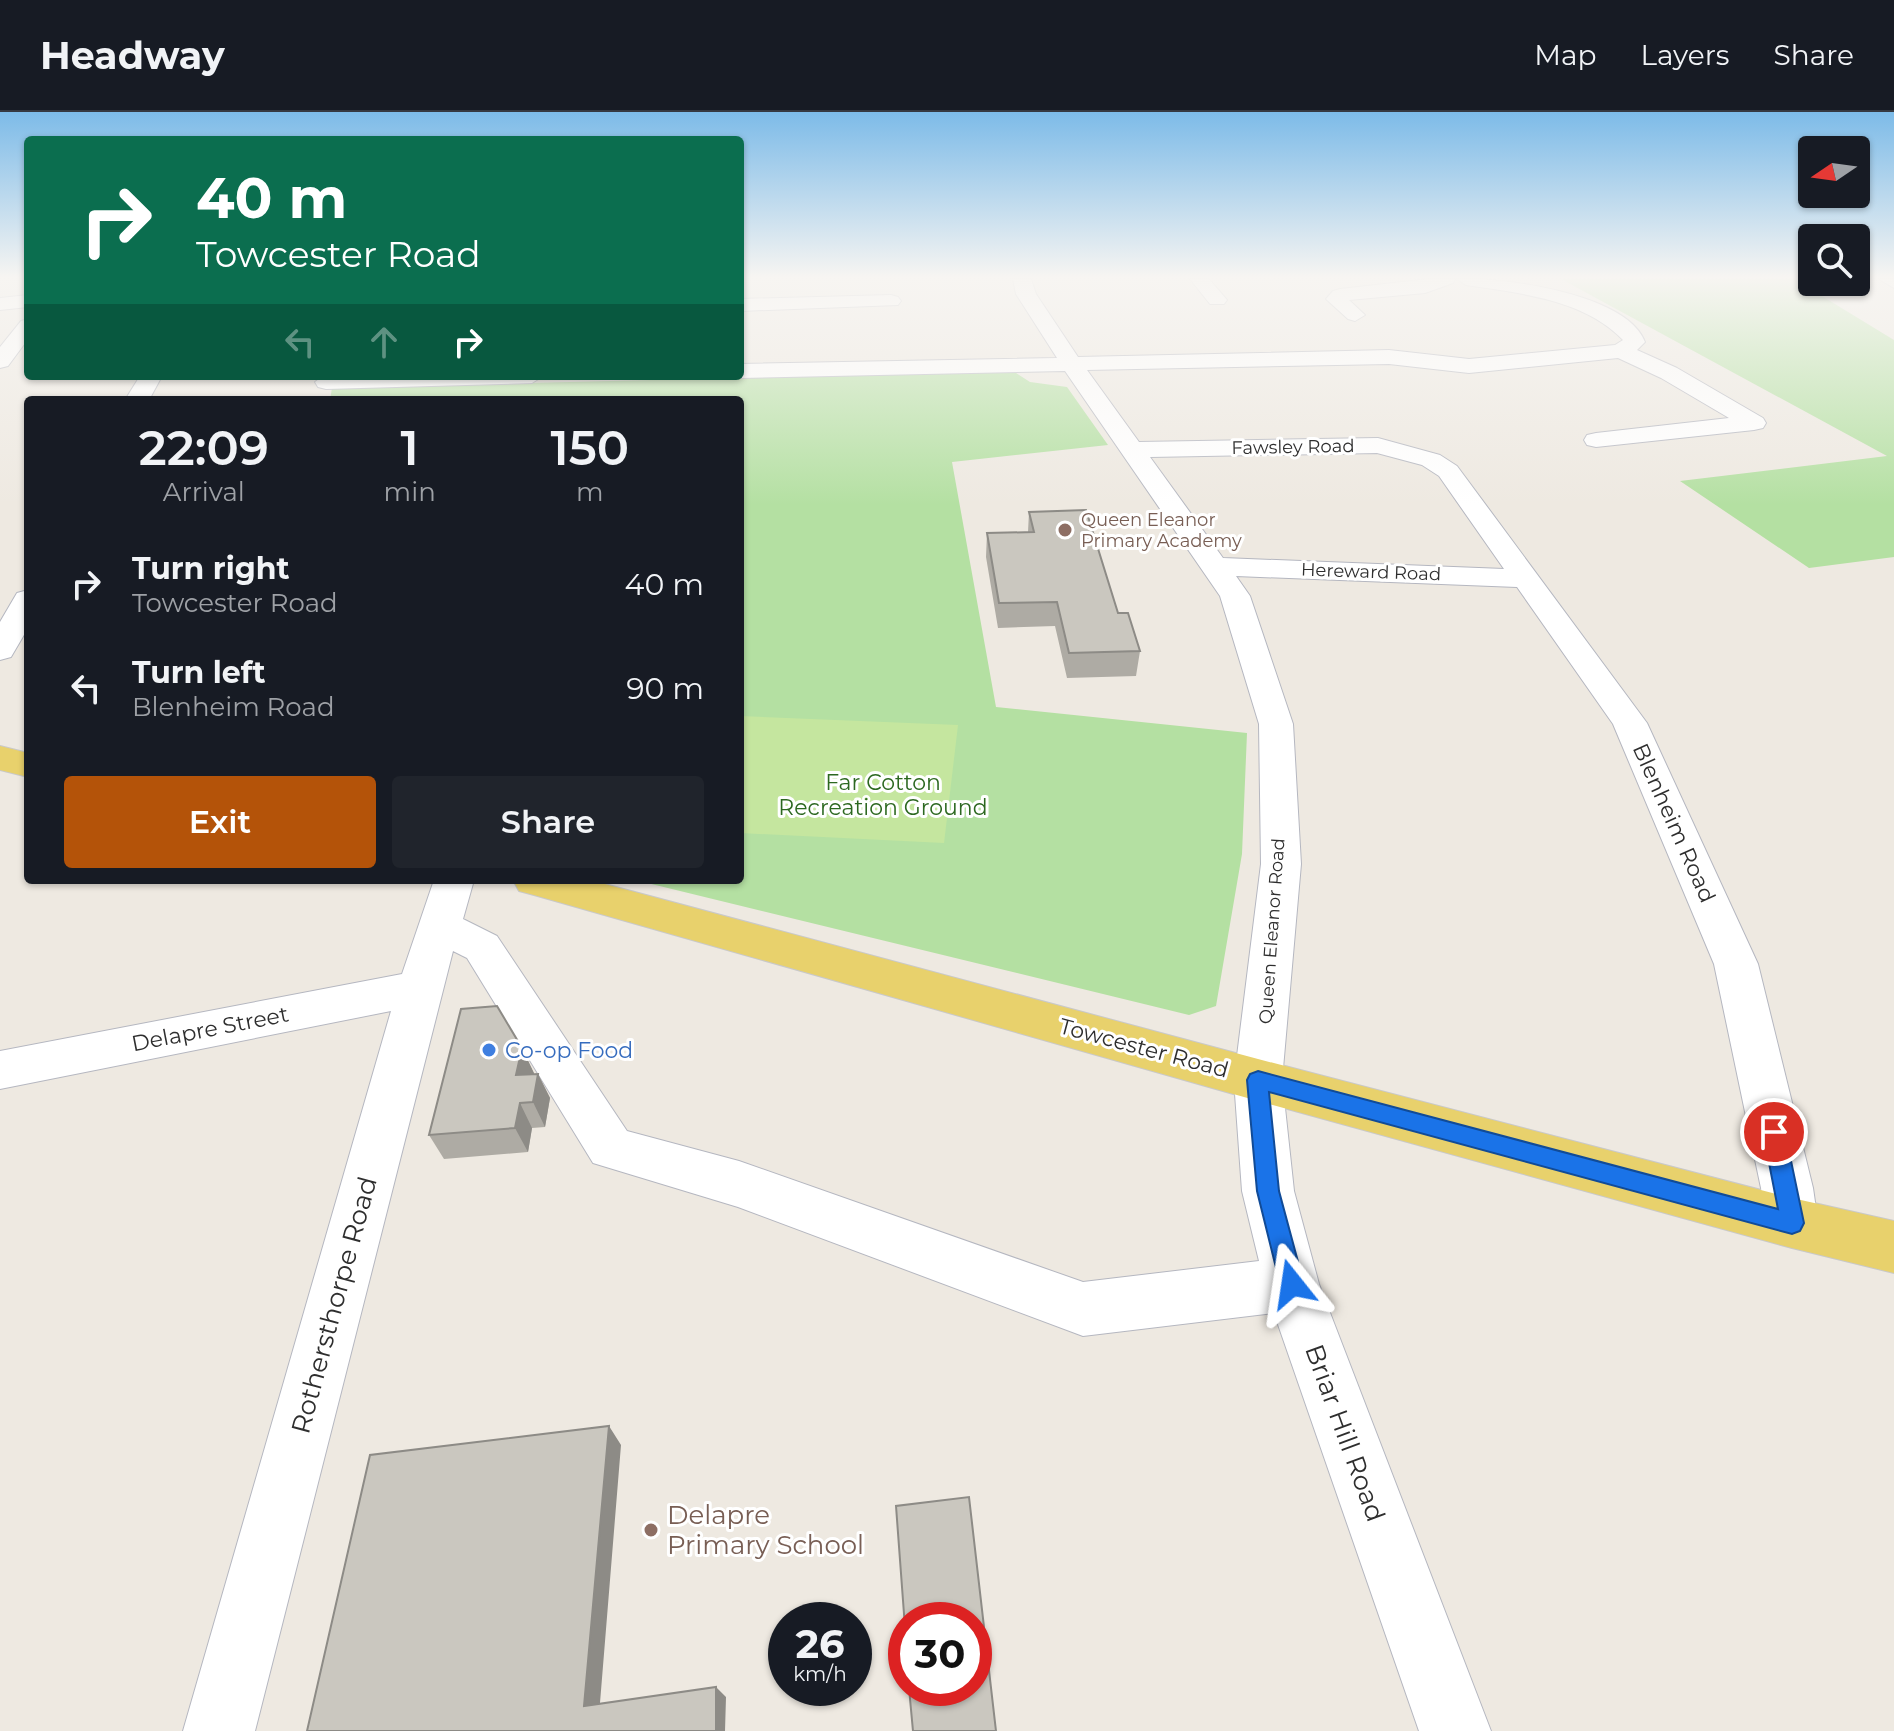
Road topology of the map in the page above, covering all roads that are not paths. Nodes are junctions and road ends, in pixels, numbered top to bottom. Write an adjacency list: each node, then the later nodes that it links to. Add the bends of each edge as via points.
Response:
1 (1065, 355): 5 (street, Queen Eleanor Road)
2 (1494, 355): 6 (street)
3 (1587, 355): 6 (street)
4 (1629, 355): 11 (street)
5 (1071, 363): 6 (street, via 1389,357 1454,366); 7 (street); 14 (street, Queen Eleanor Road)
6 (1505, 363): 9 (street)
7 (744, 371)
8 (449, 380): 10 (street)
9 (1531, 384)
10 (325, 386)
11 (1754, 423): 12 (street); 13 (street)
12 (1776, 436)
13 (1614, 443)
14 (1132, 450): 15 (street, Fawsley Road, via 1378,445 1431,460); 16 (street, Queen Eleanor Road)
15 (1448, 471): 17 (street, Blenheim Road)
16 (1213, 566): 17 (street, Hereward Road); 26 (street, Queen Eleanor Road, via 1235,596 1276,724 1281,864)
17 (1528, 579): 27 (street, Blenheim Road, via 1630,723 1736,964)
18 (24, 606): 19 (street)
19 (0, 650)
20 (0, 758): 21 (main road)
21 (24, 764)
22 (548, 884): 26 (main road, Towcester Road)
23 (447, 902): 24 (street, Rothersthorpe Road); 29 (street, via 482,947 611,1148 739,1184 1083,1309)
24 (420, 988): 25 (street, Delapre Street); 30 (street, Rothersthorpe Road)
25 (0, 1070)
26 (1258, 1080): 27 (main road, Towcester Road); 29 (street, Briar Hill Road, via 1268,1191)
27 (1792, 1223): 28 (main road, Towcester Road)
28 (1894, 1247)
29 (1292, 1284): 31 (street, Briar Hill Road)
30 (219, 1731)
31 (1455, 1731)

